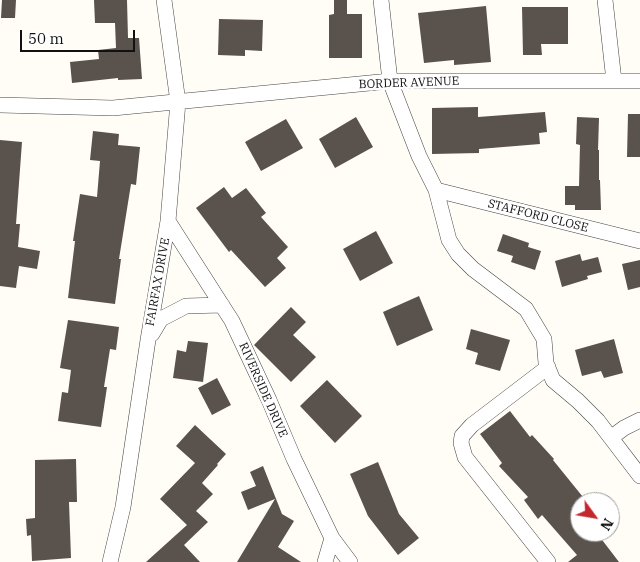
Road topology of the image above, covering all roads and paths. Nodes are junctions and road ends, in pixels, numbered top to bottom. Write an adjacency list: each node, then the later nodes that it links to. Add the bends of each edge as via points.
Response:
1 (164, 0): 7 (street, FAIRFAX DRIVE)
2 (381, 0): 4 (street)
3 (605, 0): 5 (street)
4 (390, 81): 5 (street, BORDER AVENUE); 7 (street, BORDER AVENUE); 9 (street)
5 (614, 81): 6 (street, BORDER AVENUE)
6 (640, 81)
7 (178, 102): 8 (street, BORDER AVENUE, via 113,108); 10 (street, FAIRFAX DRIVE)
8 (0, 105)
9 (436, 190): 11 (street, STAFFORD CLOSE); 14 (street, via 448,240 473,269 526,309 544,339)
10 (168, 222): 12 (street, RIVERSIDE DRIVE); 13 (street, FAIRFAX DRIVE)
11 (640, 241)
12 (222, 305): 13 (street, via 186,306 161,319); 18 (street, RIVERSIDE DRIVE)
13 (148, 340): 19 (street, FAIRFAX DRIVE, via 124,507)
14 (548, 367): 16 (street, via 553,380 578,401); 22 (street, via 472,425 462,436 461,443 464,457)
15 (640, 420): 16 (street)
16 (612, 438): 17 (street)
17 (640, 476)
18 (332, 538): 20 (street); 21 (street, RIVERSIDE DRIVE)
19 (110, 562)
20 (325, 562)
21 (350, 562)
22 (548, 562)

